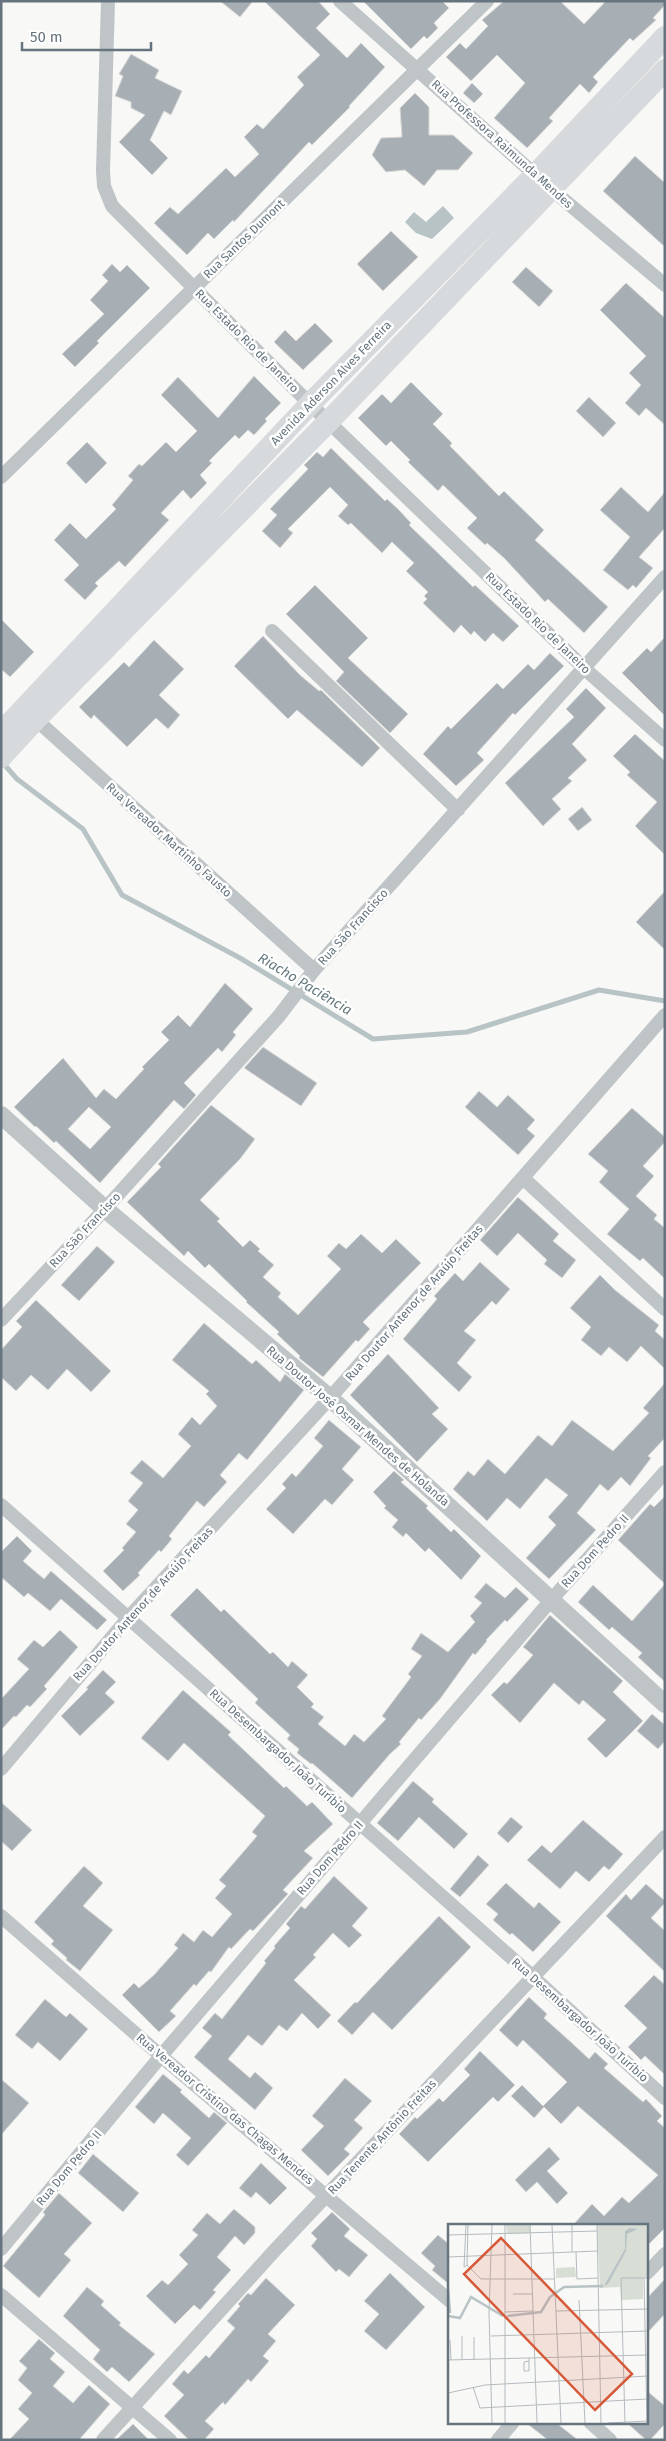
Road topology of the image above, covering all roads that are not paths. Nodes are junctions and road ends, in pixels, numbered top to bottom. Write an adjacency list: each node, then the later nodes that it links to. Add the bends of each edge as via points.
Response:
1 (108, 1): 9 (street, Rua Estado Rio de Janeiro, via 103,171 107,198 120,216)
2 (340, 1): 5 (street, Rua Professora Raimunda Mendes)
3 (487, 1): 5 (street, Rua Santos Dumont)
4 (665, 37): 7 (main road, Avenida Aderson Alves Ferreira)
5 (418, 69): 7 (street, Rua Professora Raimunda Mendes); 9 (street, Rua Santos Dumont)
6 (665, 70): 7 (main road, Avenida Aderson Alves Ferreira)
7 (543, 181): 8 (street, Rua Professora Raimunda Mendes); 10 (main road, Avenida Aderson Alves Ferreira); 11 (main road, Avenida Aderson Alves Ferreira)
8 (665, 285)
9 (193, 289): 10 (street, Rua Estado Rio de Janeiro); 12 (street, Rua Santos Dumont)
10 (310, 404): 11 (street, Rua Estado Rio de Janeiro); 16 (main road, Avenida Aderson Alves Ferreira)
11 (329, 421): 15 (street, Rua Estado Rio de Janeiro); 16 (main road, Avenida Aderson Alves Ferreira)
12 (1, 477)
13 (665, 577): 15 (street, Rua São Francisco)
14 (272, 631): 20 (street)
15 (585, 668): 18 (street, Rua Estado Rio de Janeiro); 20 (street, Rua São Francisco)
16 (30, 713): 17 (main road, Avenida Aderson Alves Ferreira); 19 (main road, Avenida Aderson Alves Ferreira); 21 (street, Rua Vereador Martinho Fausto)
17 (1, 732)
18 (665, 740)
19 (1, 757)
20 (458, 810): 21 (street, Rua São Francisco)
21 (314, 970): 25 (street, Rua São Francisco, via 279,1016)
22 (665, 1015): 24 (street, Rua Doutor Antenor de Araújo Freitas)
23 (1, 1115): 25 (street, Rua Doutor José Osmar Mendes de Holanda)
24 (523, 1178): 26 (street); 28 (street, Rua Doutor Antenor de Araújo Freitas)
25 (105, 1209): 27 (street, Rua São Francisco); 28 (street, Rua Doutor José Osmar Mendes de Holanda)
26 (665, 1310)
27 (1, 1320)
28 (330, 1398): 31 (street, Rua Doutor José Osmar Mendes de Holanda); 32 (street, Rua Doutor Antenor de Araújo Freitas)
29 (665, 1472): 31 (street, Rua Dom Pedro II)
30 (1, 1505): 32 (street, Rua Desembargador João Turíbio)
31 (552, 1599): 33 (street, Rua Doutor José Osmar Mendes de Holanda); 35 (street, Rua Dom Pedro II)
32 (129, 1617): 34 (street, Rua Doutor Antenor de Araújo Freitas); 35 (street, Rua Desembargador João Turíbio)
33 (665, 1704)
34 (1, 1769)
35 (359, 1824): 38 (street, Rua Desembargador João Turíbio); 39 (street, Rua Dom Pedro II)
36 (665, 1837): 38 (street, Rua Tenente Antônio Freitas)
37 (1, 1916): 39 (street, Rua Vereador Cristino das Chagas Mendes)
38 (532, 1976): 40 (street, Rua Desembargador João Turíbio); 41 (street, Rua Tenente Antônio Freitas)
39 (161, 2056): 41 (street, Rua Vereador Cristino das Chagas Mendes); 42 (street, Rua Dom Pedro II)
40 (665, 2098)
41 (328, 2195): 46 (street, Rua Vereador Cristino das Chagas Mendes); 47 (street, Rua Tenente Antônio Freitas)
42 (1, 2249)
43 (665, 2254): 44 (street)
44 (648, 2272)
45 (1, 2295): 47 (street)
46 (448, 2298)
47 (134, 2408): 50 (street, Rua Tenente Antônio Freitas); 51 (street)
48 (510, 2424): 52 (street)
49 (592, 2424): 53 (street)
50 (103, 2440)
51 (170, 2440)
52 (498, 2440)
53 (610, 2440)

